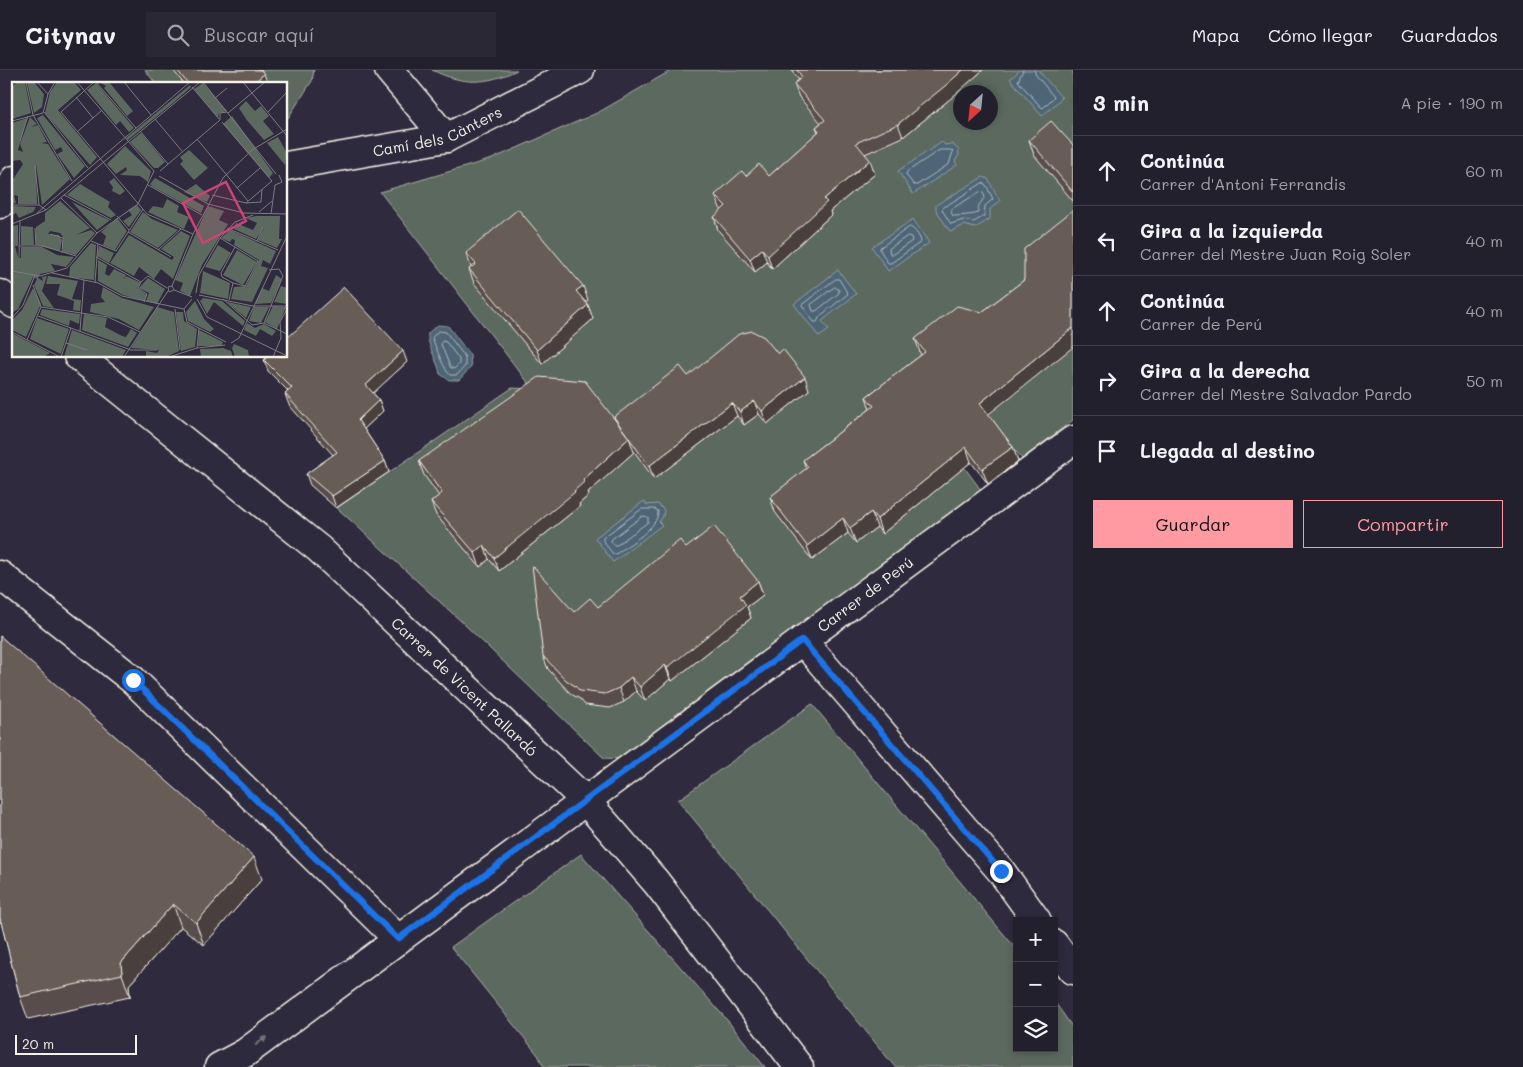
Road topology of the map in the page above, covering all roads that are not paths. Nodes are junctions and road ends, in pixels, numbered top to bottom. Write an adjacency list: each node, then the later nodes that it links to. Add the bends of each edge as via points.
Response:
1 (389, 70): 3 (street)
2 (580, 70): 3 (street, Camí dels Cànters)
3 (446, 138): 4 (street, Camí dels Cànters)
4 (288, 166)
5 (12, 183): 6 (street)
6 (0, 204)
7 (80, 358): 11 (street, Carrer de Vicent Pallardó, via 318,549)
8 (1073, 440): 10 (street, Carrer de Perú)
9 (0, 576): 13 (street, via 133,680)
10 (802, 640): 11 (street, Carrer de Perú); 12 (street, via 1001,871)
11 (585, 800): 13 (street, Carrer de Perú); 17 (street, Carrer de Vicent Pallardó, via 656,882)
12 (1034, 917)
13 (398, 939): 16 (street, Carrer de Perú, one-way to 13, via 244,1053)
14 (1058, 949): 15 (street)
15 (1073, 970)
16 (220, 1067)
17 (799, 1067)

